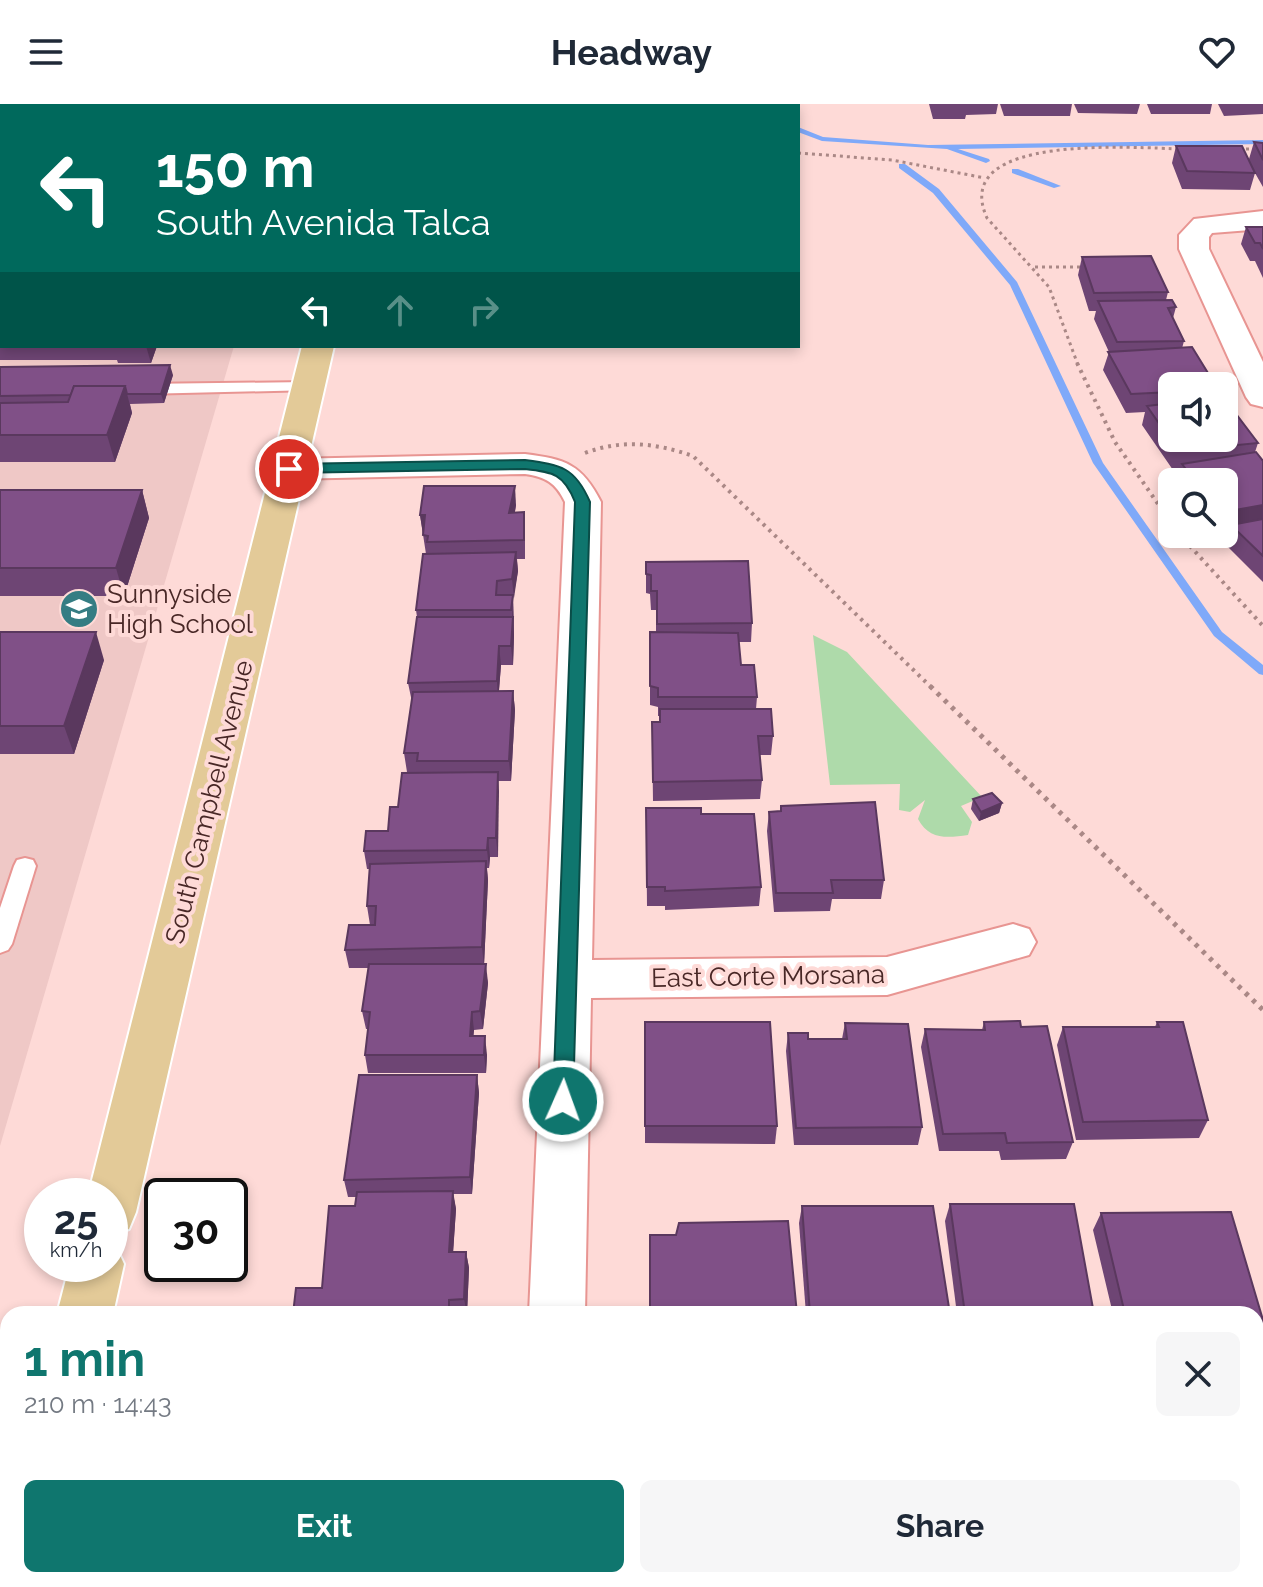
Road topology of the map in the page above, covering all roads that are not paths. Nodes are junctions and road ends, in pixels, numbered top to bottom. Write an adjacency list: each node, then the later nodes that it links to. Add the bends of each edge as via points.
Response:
1 (1263, 220): 5 (street, via 1194,222 1194,249)
2 (318, 348): 3 (main road, South Campbell Avenue)
3 (308, 387): 4 (lane); 6 (main road, South Campbell Avenue)
4 (128, 388)
5 (1263, 397)
6 (289, 469): 10 (street, via 525,464 556,468 575,483 583,502); 11 (main road, South Campbell Avenue)
7 (25, 866): 9 (lane)
8 (1013, 942): 10 (street, East Corte Morsana, via 887,976)
9 (0, 944)
10 (567, 979): 14 (street)
11 (118, 1178)
12 (93, 1282): 13 (main road)
13 (87, 1306)
14 (557, 1306)

